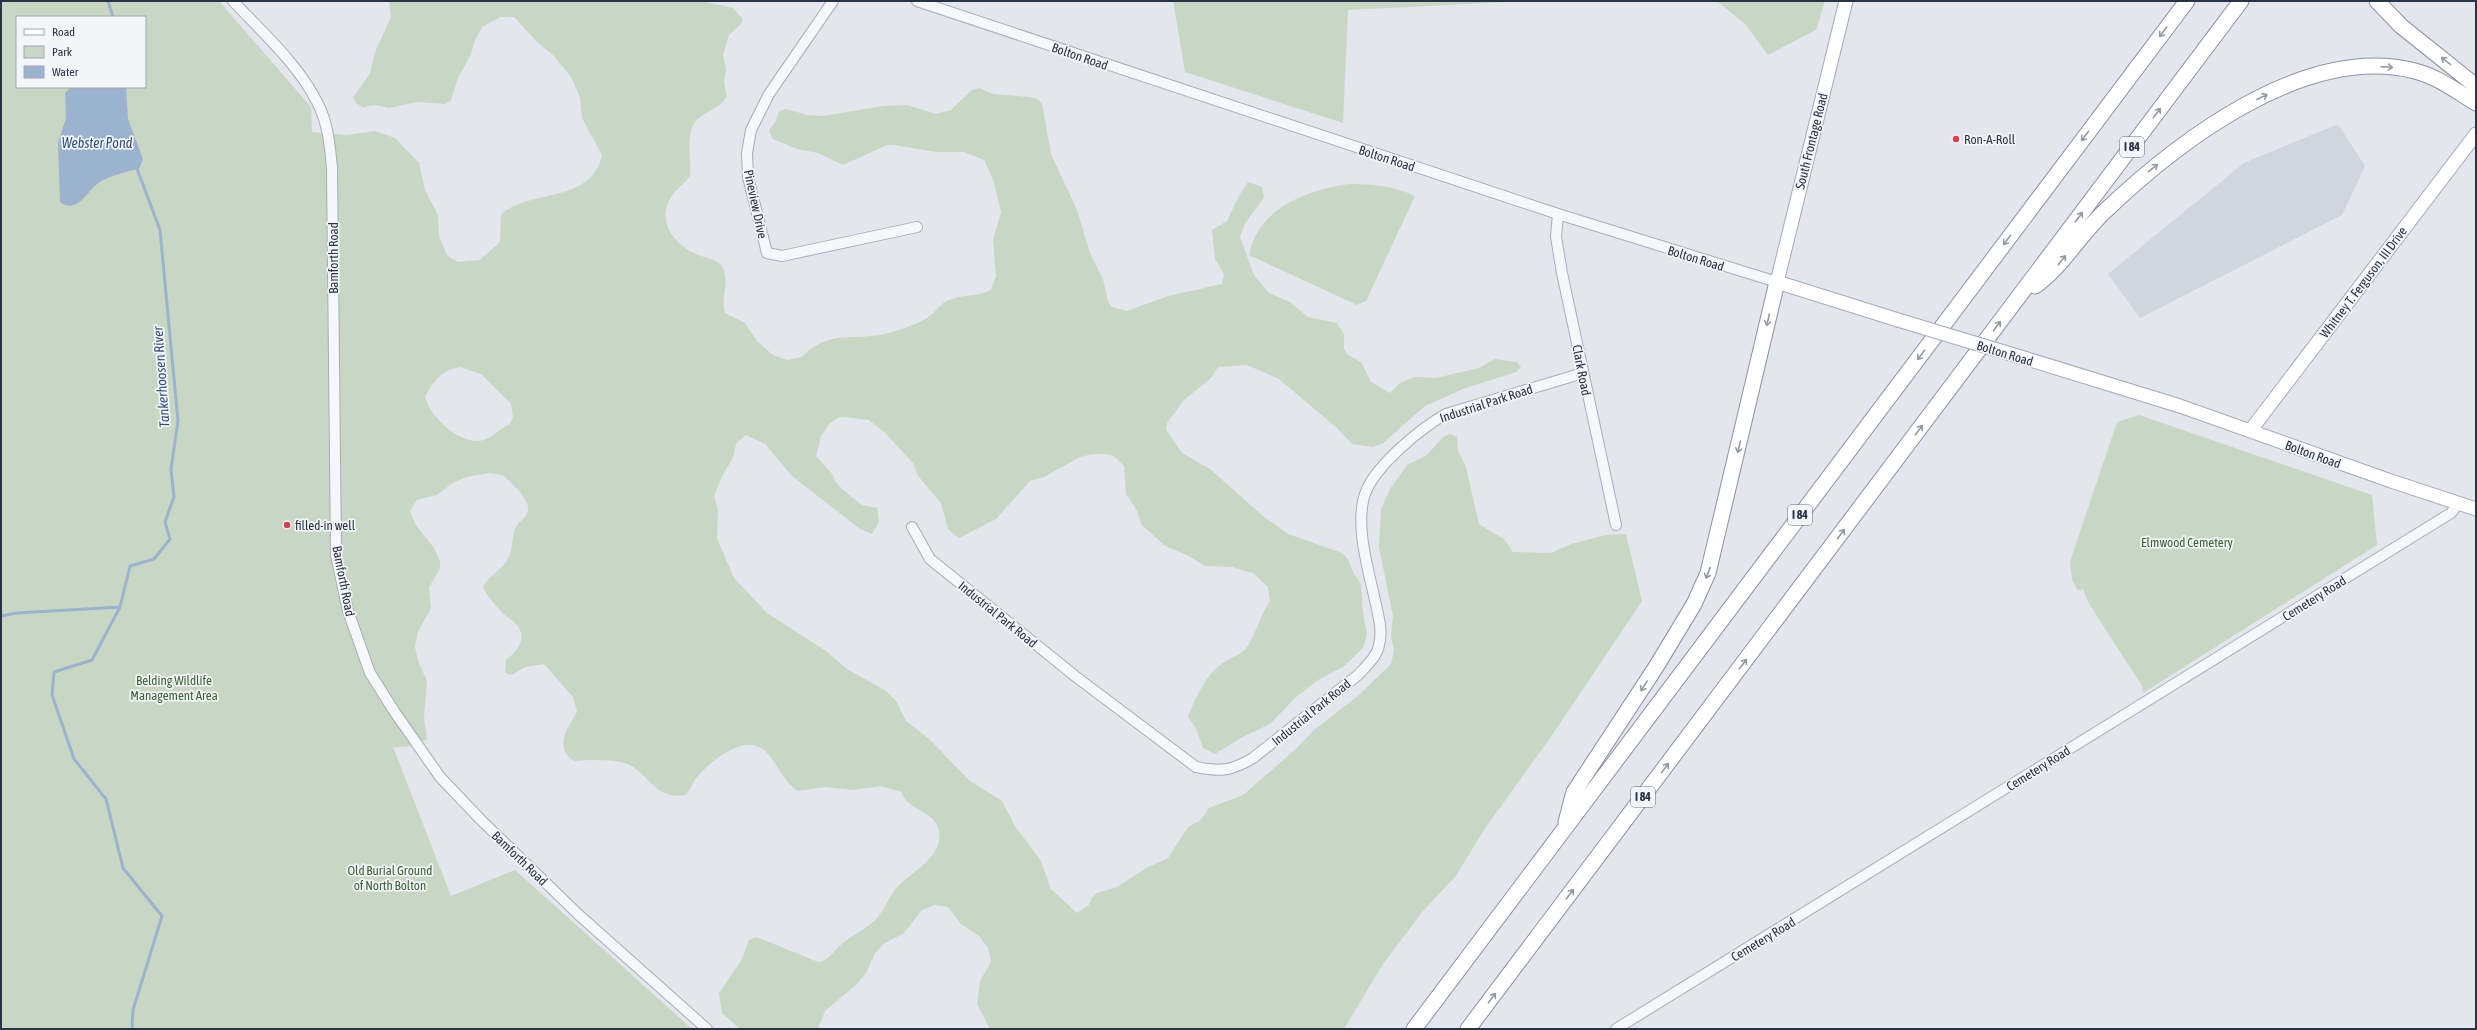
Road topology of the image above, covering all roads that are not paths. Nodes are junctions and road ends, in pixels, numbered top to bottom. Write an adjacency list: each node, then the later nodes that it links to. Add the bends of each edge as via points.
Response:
1 (233, 1): 22 (street, Bamforth Road, via 301,78 318,103 328,134 332,168 336,555 348,611 370,673 440,777 580,915)
2 (833, 1): 12 (street, Pineview Drive, via 769,94 751,130 747,153 748,177 768,253 782,256)
3 (917, 1): 11 (street, Bolton Road)
4 (1846, 1): 13 (main road, South Frontage Road)
5 (2187, 1): 21 (highway, I 84, one-way to 21)
6 (2242, 1): 14 (highway, I 84, one-way to 6)
7 (2376, 1): 8 (highway, one-way to 7, via 2401,26)
8 (2476, 86)
9 (2476, 103): 14 (highway, one-way to 9, via 2052,271 2102,214 2166,157 2225,116 2276,91 2335,71 2385,66 2433,77)
10 (2476, 134): 16 (main road, Whitney T. Ferguson, III Drive)
11 (1558, 214): 13 (street, Bolton Road); 15 (street, Clark Road, via 1556,237)
12 (917, 227)
13 (1777, 282): 16 (main road, Bolton Road, bridge, via 2180,406); 21 (highway, one-way to 21, via 1708,573 1694,604 1656,667 1574,792)
14 (2022, 293): 24 (highway, I 84, one-way to 14)
15 (1582, 373): 19 (street, Clark Road); 20 (street, Industrial Park Road, via 1446,414 1426,426 1378,472 1366,490 1361,510 1361,530 1381,627 1379,646 1371,661 1358,675 1253,758 1236,768 1217,771 1196,768 1075,676 930,559)
16 (2250, 431): 17 (main road, Bolton Road)
17 (2458, 504): 18 (main road, Bolton Road); 25 (street, Cemetery Road, via 2451,512)
18 (2476, 508)
19 (1616, 525)
20 (912, 527)
21 (1564, 829): 23 (highway, I 84)
22 (707, 1029)
23 (1414, 1029)
24 (1468, 1029)
25 (1616, 1029)

